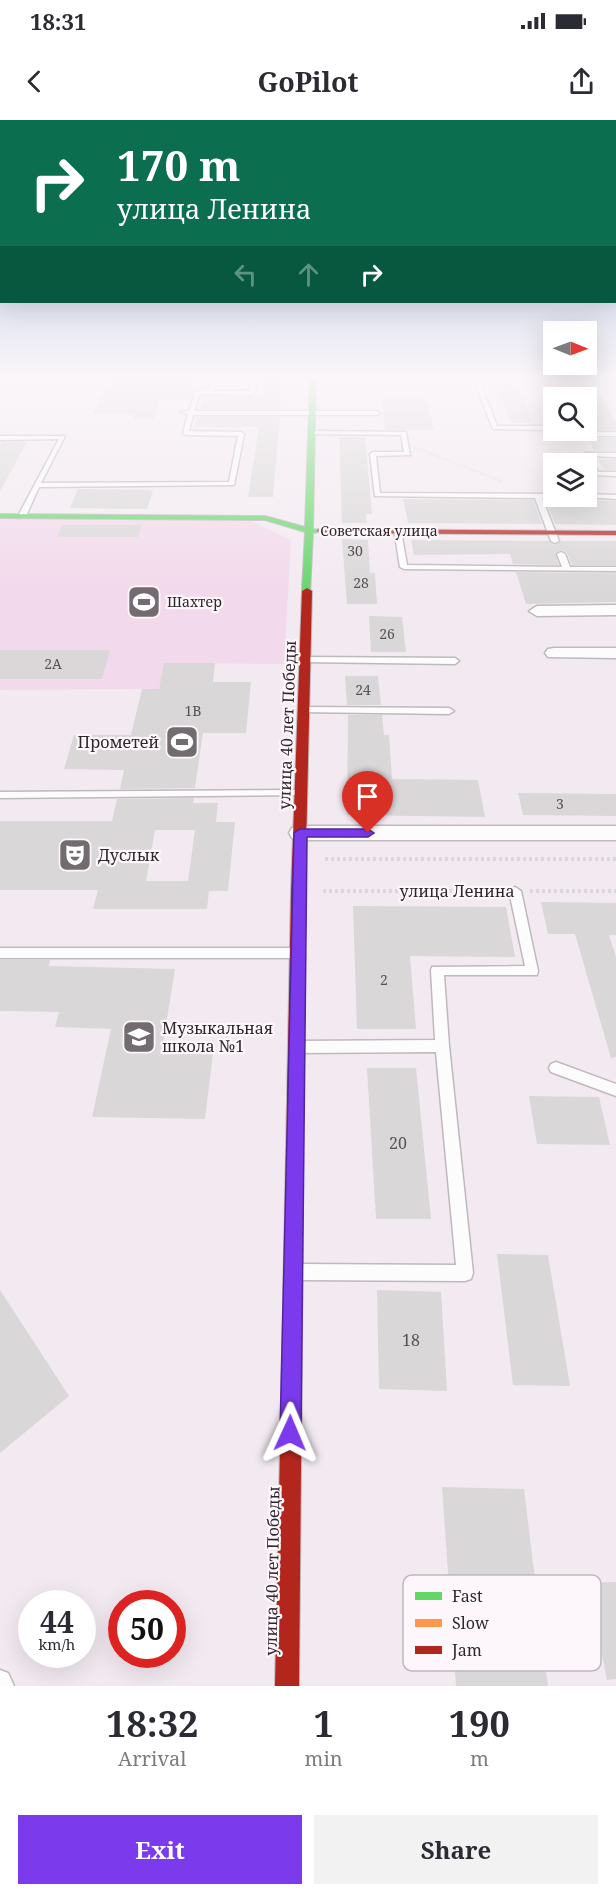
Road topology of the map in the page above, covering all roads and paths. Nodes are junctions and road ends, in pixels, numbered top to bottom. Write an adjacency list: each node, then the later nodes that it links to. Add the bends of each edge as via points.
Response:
1 (56, 450): 9 (lane)
2 (238, 450): 9 (lane, via 232,484)
3 (312, 450): 17 (main road, улица 40 лет Победы)
4 (407, 450): 12 (lane, via 408,454 373,454 377,495)
5 (421, 450): 8 (path)
6 (616, 455): 10 (lane, via 587,454)
7 (616, 474): 10 (lane)
8 (505, 483)
9 (37, 485): 16 (lane)
10 (601, 485): 11 (lane); 14 (lane)
11 (597, 488)
12 (538, 496): 13 (lane); 20 (lane)
13 (543, 496)
14 (616, 497)
15 (0, 516): 16 (main road, Советская улица)
16 (22, 516): 17 (main road, Советская улица, via 265,518)
17 (310, 531): 18 (main road, Советская улица); 28 (main road, улица 40 лет Победы)
18 (397, 531): 20 (main road, Советская улица); 23 (lane, via 404,567)
19 (616, 533): 20 (main road, Советская улица)
20 (553, 537)
21 (561, 554): 23 (lane)
22 (616, 568): 23 (lane)
23 (567, 569)
24 (537, 610): 25 (street)
25 (616, 610)
26 (554, 653): 27 (street)
27 (616, 653)
28 (306, 660): 29 (lane); 30 (main road, улица 40 лет Победы)
29 (455, 661)
30 (304, 710): 31 (lane); 32 (main road, улица 40 лет Победы)
31 (449, 711)
32 (302, 793): 33 (lane); 34 (main road, улица 40 лет Победы)
33 (0, 795)
34 (300, 833): 35 (street); 36 (main road, улица 40 лет Победы)
35 (616, 833)
36 (300, 859): 37 (path); 38 (main road, улица 40 лет Победы)
37 (616, 859)
38 (298, 891): 39 (path, улица Ленина); 42 (main road, улица 40 лет Победы)
39 (515, 891): 40 (path, улица Ленина); 43 (lane, via 532,971 437,970)
40 (616, 891)
41 (0, 953): 42 (lane)
42 (297, 953): 44 (main road, улица 40 лет Победы)
43 (442, 1046): 44 (lane); 47 (lane, via 465,1273)
44 (296, 1047): 47 (main road, улица 40 лет Победы)
45 (556, 1068): 46 (lane)
46 (616, 1090)
47 (293, 1272): 50 (main road, улица 40 лет Победы)
48 (0, 1681): 49 (lane)
49 (3, 1686)
50 (287, 1686)

